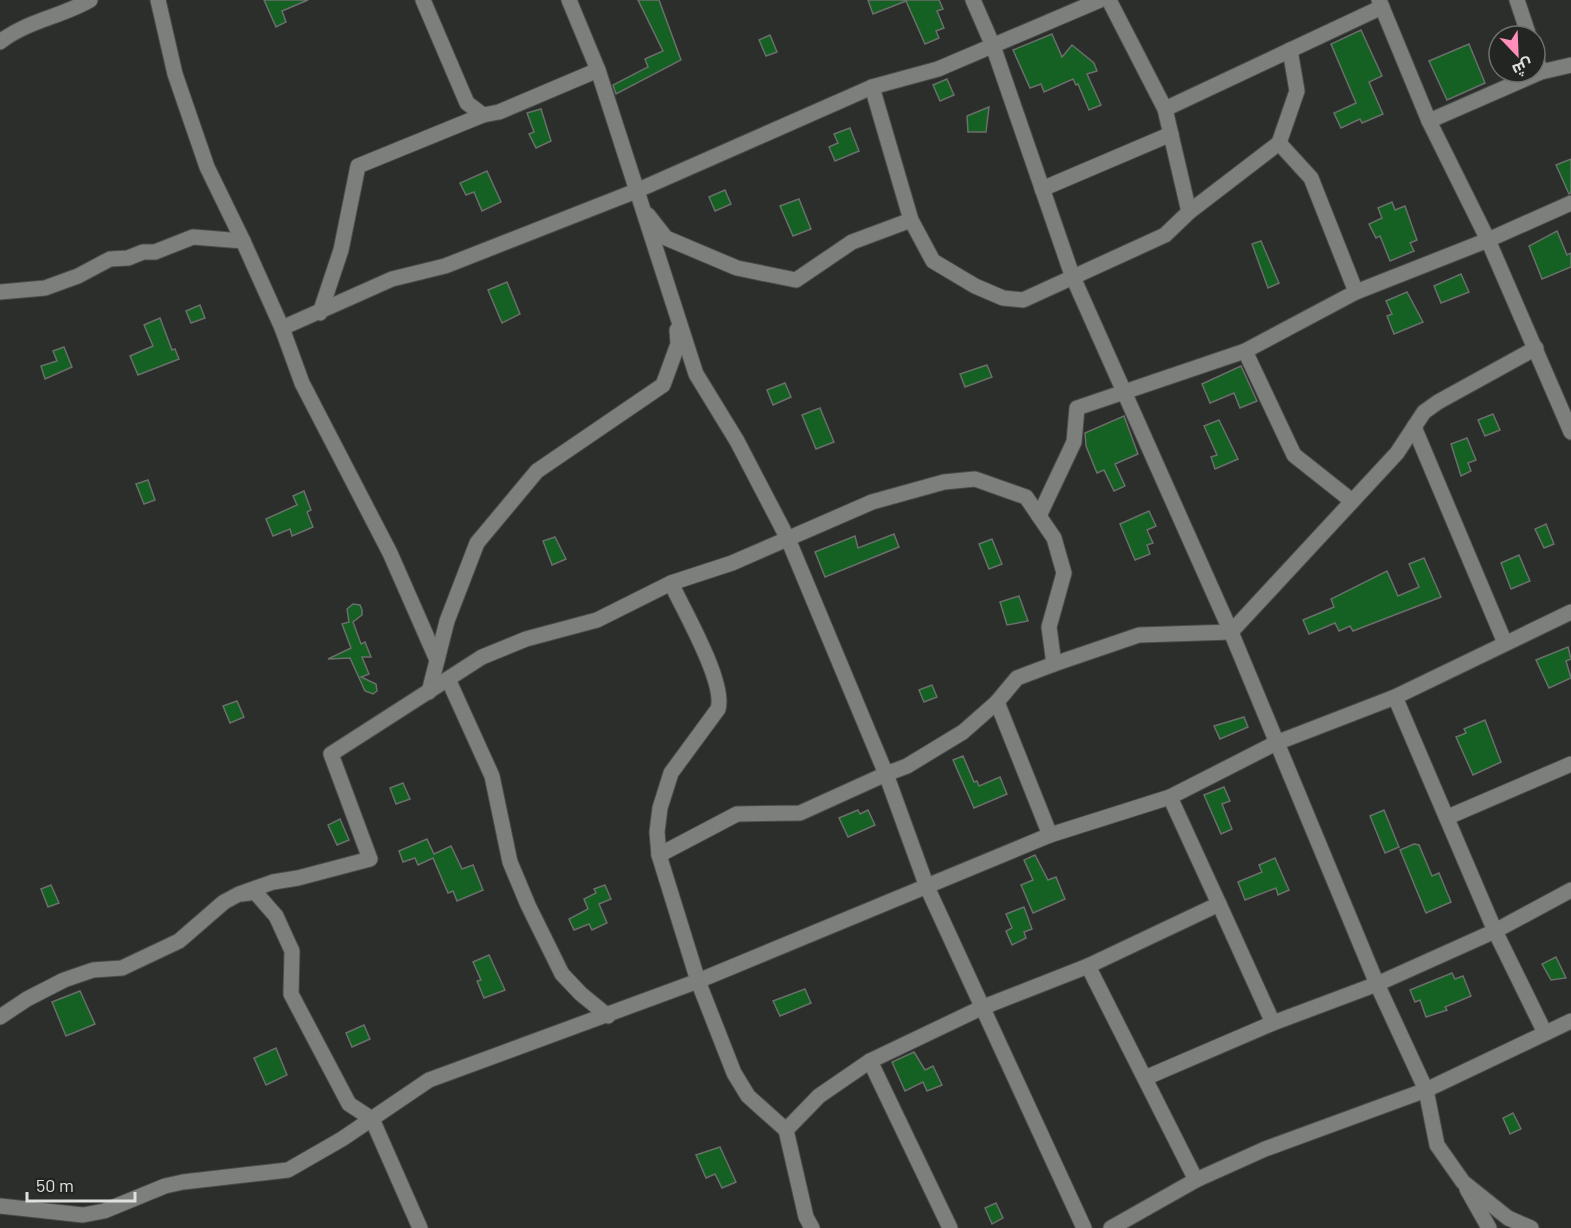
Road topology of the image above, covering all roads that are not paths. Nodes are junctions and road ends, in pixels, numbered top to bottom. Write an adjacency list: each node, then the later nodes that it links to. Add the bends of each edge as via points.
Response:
1 (90, 0): 11 (street, via 16,29)
2 (158, 0): 30 (street, via 175,75 207,167)
3 (423, 0): 20 (street, via 467,103)
4 (569, 0): 15 (street)
5 (973, 0): 12 (street)
6 (1100, 0): 12 (street)
7 (1109, 0): 19 (street)
8 (1517, 0): 10 (street)
9 (1381, 4): 13 (street); 21 (street)
10 (1525, 24)
11 (0, 42)
12 (993, 46): 18 (street, via 938,69); 24 (street)
13 (1290, 50): 19 (street); 23 (street, via 1297,91)
14 (1571, 65): 16 (street)
15 (598, 70): 20 (street, via 499,112); 25 (street)
16 (1547, 71)
17 (1514, 84): 21 (street)
18 (872, 87): 25 (street); 28 (street)
19 (1165, 109): 22 (street)
20 (483, 115): 34 (street, via 358,166 341,250)
21 (1429, 121): 29 (street)
22 (1171, 134): 24 (street); 27 (street)
23 (1280, 142): 27 (street); 33 (street, via 1311,178)
24 (1042, 189): 31 (street)
25 (638, 199): 28 (street, via 666,237 737,268 796,280 852,242); 34 (street, via 445,266 392,279); 35 (street)
26 (1571, 203): 29 (street)
27 (1189, 212): 31 (street, via 1165,235)
28 (911, 219): 31 (street, via 933,261 1003,298 1023,300)
29 (1488, 240): 33 (street); 37 (street)
30 (243, 241): 32 (street, via 193,237 155,252 110,259 45,288); 36 (street)
31 (1072, 275): 39 (street)
32 (0, 292)
33 (1356, 292): 38 (street)
34 (320, 313): 36 (street)
35 (677, 315): 44 (street, via 696,374 737,441); 49 (street, via 678,344 663,385 537,471 477,543 447,621)
36 (282, 328): 49 (street, via 302,383 390,553)
37 (1536, 348): 40 (street, via 1438,402 1424,412); 41 (street)
38 (1245, 351): 39 (street); 42 (street, via 1294,455)
39 (1124, 390): 43 (street, via 1077,408 1074,442); 47 (street)
40 (1414, 427): 42 (street, via 1397,453); 48 (street)
41 (1571, 432)
42 (1352, 501): 47 (street)
43 (1039, 516): 44 (street, via 1026,497 975,478 944,482 872,502); 50 (street, via 1054,538 1064,573 1049,627)
44 (788, 539): 45 (street); 57 (street)
45 (671, 584): 51 (street, via 597,620 526,639 482,657); 61 (street, via 721,698 718,709 671,773 660,808)
46 (1571, 612): 48 (street)
47 (1231, 632): 50 (street, via 1139,635); 55 (street)
48 (1505, 643): 53 (street)
49 (437, 660): 52 (street)
50 (1054, 664): 54 (street, via 1017,678)
51 (448, 679): 52 (street); 71 (street, via 492,776 510,862 528,905 562,974)
52 (429, 692): 64 (street, via 331,754 370,859)
53 (1395, 697): 55 (street); 59 (street)
54 (998, 702): 57 (street, via 963,732 907,766); 60 (street)
55 (1276, 743): 58 (street); 69 (street)
56 (1571, 764): 59 (street)
57 (886, 774): 61 (street, via 800,813 737,814); 62 (street)
58 (1170, 797): 60 (street); 65 (street)
59 (1448, 817): 66 (street)
60 (1050, 835): 62 (street)
61 (659, 855): 68 (street)
62 (927, 887): 68 (street); 70 (street)
63 (1571, 890): 66 (street)
64 (239, 894): 72 (street, via 179,941 122,968 93,970 64,980); 79 (street, via 255,892 276,915 292,951 291,994 349,1104)
65 (1219, 904): 67 (street); 74 (street)
66 (1495, 932): 69 (street); 75 (street)
67 (1088, 966): 70 (street); 77 (street)
68 (698, 981): 71 (street); 80 (street, via 734,1073 748,1096)
69 (1377, 984): 74 (street); 78 (street)
70 (981, 1008): 76 (street); 87 (street)
71 (608, 1016): 79 (street, via 429,1080)
72 (0, 1017)
73 (1571, 1021): 75 (street)
74 (1273, 1023): 77 (street)
75 (1545, 1033): 78 (street)
76 (870, 1061): 80 (street, via 819,1096); 86 (street)
77 (1145, 1078): 81 (street)
78 (1426, 1090): 81 (street, via 1265,1149); 82 (street, via 1437,1145)
79 (372, 1119): 83 (street, via 288,1170 183,1182 83,1215); 84 (street)
80 (786, 1130): 85 (street)
81 (1196, 1180): 88 (street)
82 (1463, 1182): 89 (street); 90 (street, via 1508,1218)
83 (0, 1206)
84 (420, 1228)
85 (812, 1228)
86 (950, 1228)
87 (1083, 1228)
88 (1111, 1228)
89 (1490, 1228)
90 (1531, 1228)

